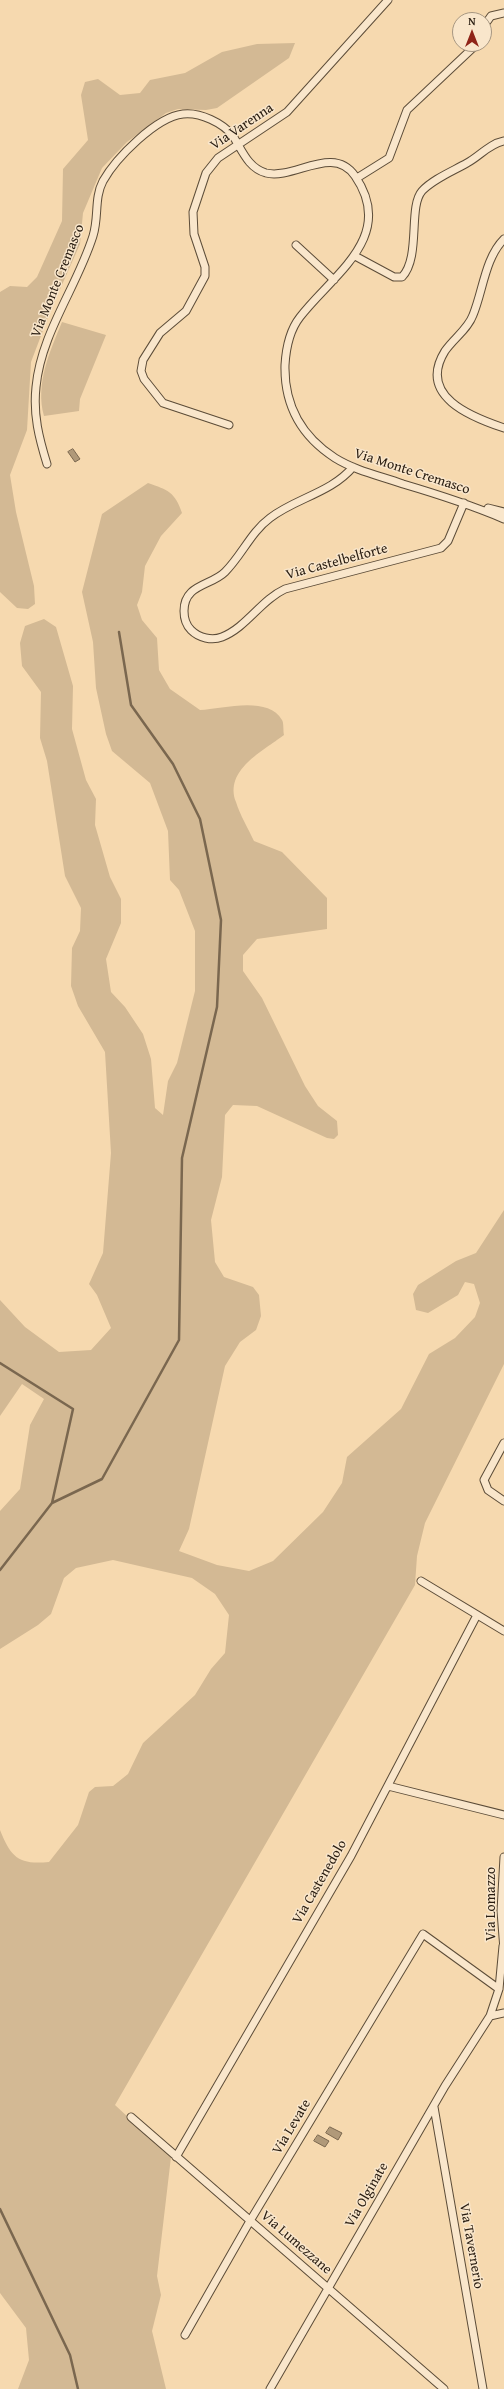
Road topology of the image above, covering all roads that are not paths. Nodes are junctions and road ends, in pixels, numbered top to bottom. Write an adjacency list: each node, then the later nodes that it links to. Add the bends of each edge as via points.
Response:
1 (388, 0): 6 (street, Via Varenna, via 287,112)
2 (504, 13): 3 (street)
3 (492, 16)
4 (469, 52): 7 (street, via 407,110 389,158)
5 (504, 141): 10 (street, via 488,148 422,192 418,201 410,260 403,276 394,277)
6 (238, 145): 7 (street, Via Monte Cremasco, via 253,166 266,173 280,173 330,163 346,167); 12 (street, Via Varenna, via 218,158 209,168 192,212 194,234 206,270 204,279 186,311 160,333 143,360 142,371 144,379 163,403); 14 (street, Via Monte Cremasco, via 225,129 204,117 191,114 177,115 141,138 105,178 97,196 93,236 40,365 36,385 35,420)
7 (357, 178): 10 (street, Via Monte Cremasco, via 369,216 366,234)
8 (504, 240): 13 (street, via 493,254 473,316 445,351 439,365 438,376 442,393 451,403)
9 (296, 245): 11 (street)
10 (355, 256): 11 (street, Via Monte Cremasco)
11 (334, 280): 15 (street, Via Monte Cremasco, via 295,326 287,345 285,384 291,409 302,429 326,452)
12 (229, 425)
13 (504, 428)
14 (47, 464)
15 (352, 467): 16 (street, Via Monte Cremasco); 16 (street, Via Castelbelforte, via 333,485 268,519 224,573 191,592 185,601 184,614 187,626 192,632 205,638 222,637 273,595 285,589 441,548 448,541)
16 (464, 503): 17 (street); 18 (street, Via Monte Cremasco)
17 (504, 512)
18 (504, 519)
19 (504, 1442): 20 (street, via 484,1480 488,1490)
20 (504, 1501)
21 (421, 1581): 22 (street)
22 (477, 1615): 23 (street); 24 (street, Via Castenedolo)
23 (504, 1632)
24 (388, 1786): 25 (street); 33 (street, Via Castenedolo, via 351,1856)
25 (504, 1816)
26 (504, 1857): 27 (street, Via Lomazzo, via 501,1910)
27 (504, 1947): 28 (street, Via Olginate)
28 (499, 1989): 30 (street, Via Olginate); 34 (street, Via Levate, via 423,1934)
29 (504, 2013): 30 (street)
30 (490, 2016): 31 (street, Via Olginate, via 444,2086)
31 (434, 2107): 35 (street, Via Olginate); 39 (street, Via Tavernerio)
32 (130, 2117): 33 (street, Via Lumezzane)
33 (176, 2157): 34 (street, Via Lumezzane)
34 (250, 2221): 35 (street, Via Lumezzane); 36 (street, Via Levate)
35 (328, 2288): 37 (street, Via Olginate); 38 (street, Via Lumezzane)
36 (185, 2335)
37 (270, 2389)
38 (444, 2389)
39 (483, 2389)

